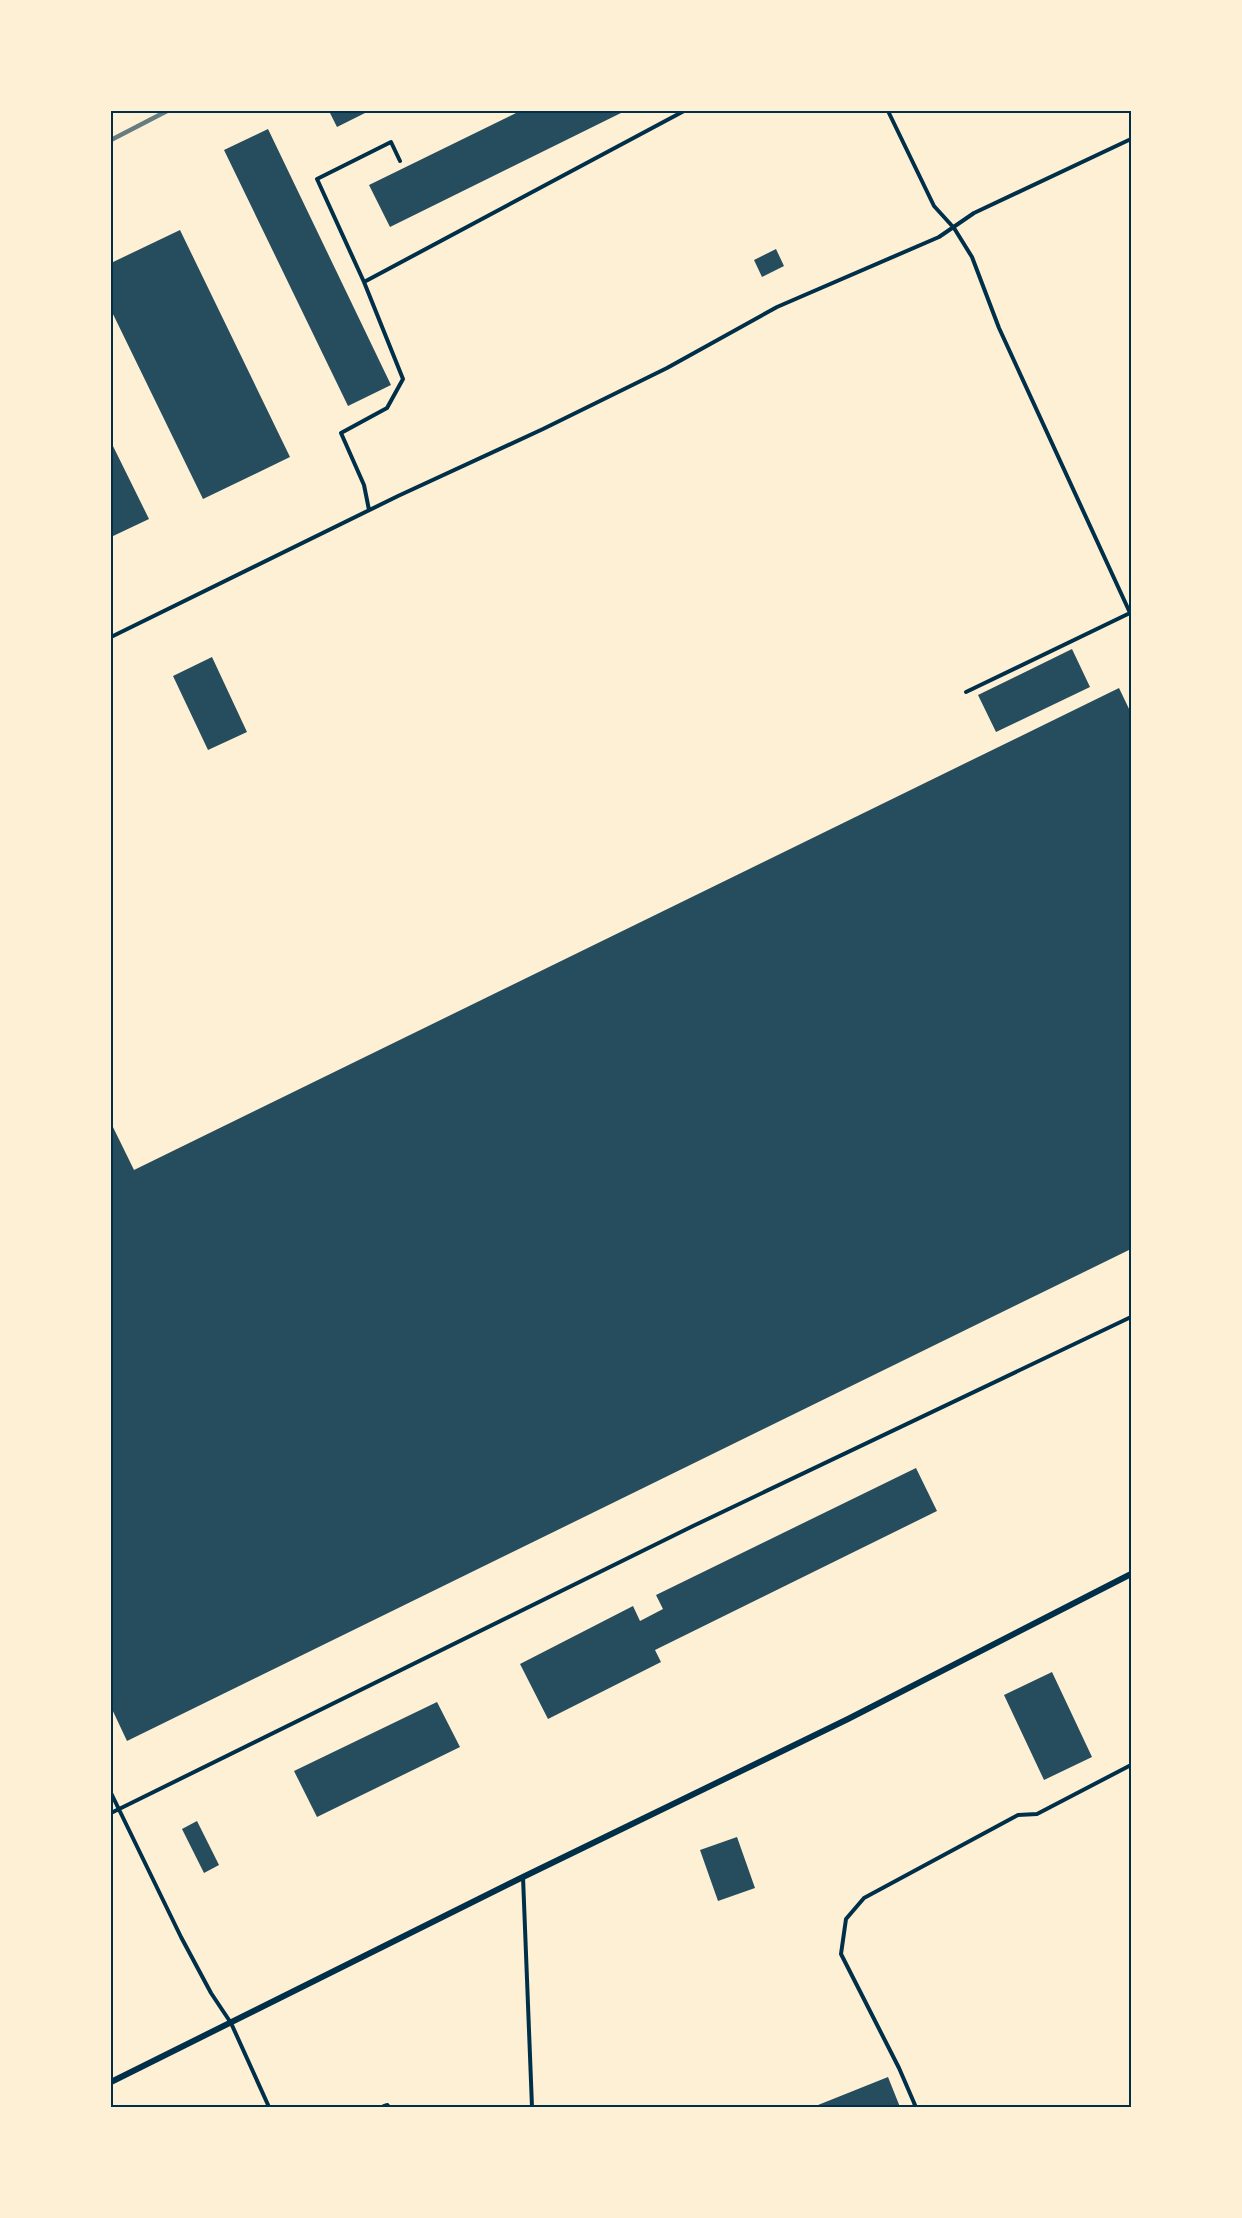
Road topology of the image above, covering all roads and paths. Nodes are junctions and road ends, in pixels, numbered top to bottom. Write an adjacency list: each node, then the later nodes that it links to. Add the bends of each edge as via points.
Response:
1 (684, 111): 6 (lane)
2 (888, 111): 5 (lane, via 934,206)
3 (1131, 139): 5 (lane, via 974,213)
4 (400, 161): 6 (lane, via 392,141 317,179)
5 (954, 228): 7 (lane, via 777,307 626,388); 8 (lane, via 972,257 999,328)
6 (364, 282): 7 (lane, via 403,379 387,408 341,433 364,485)
7 (369, 510): 9 (lane)
8 (1131, 614): 10 (lane)
9 (111, 638)
10 (966, 692)
11 (1131, 1317): 15 (lane, via 714,1516)
12 (1131, 1574): 17 (street, via 848,1719)
13 (1131, 1765): 22 (lane, via 1037,1814 1018,1815 864,1898 846,1919 841,1954 899,2068)
14 (111, 1793): 15 (lane)
15 (119, 1809): 16 (lane); 18 (lane, via 181,1937)
16 (111, 1812)
17 (523, 1877): 18 (street); 21 (lane)
18 (231, 2023): 19 (street); 20 (lane)
19 (111, 2082)
20 (269, 2107)
21 (532, 2107)
22 (913, 2107)

